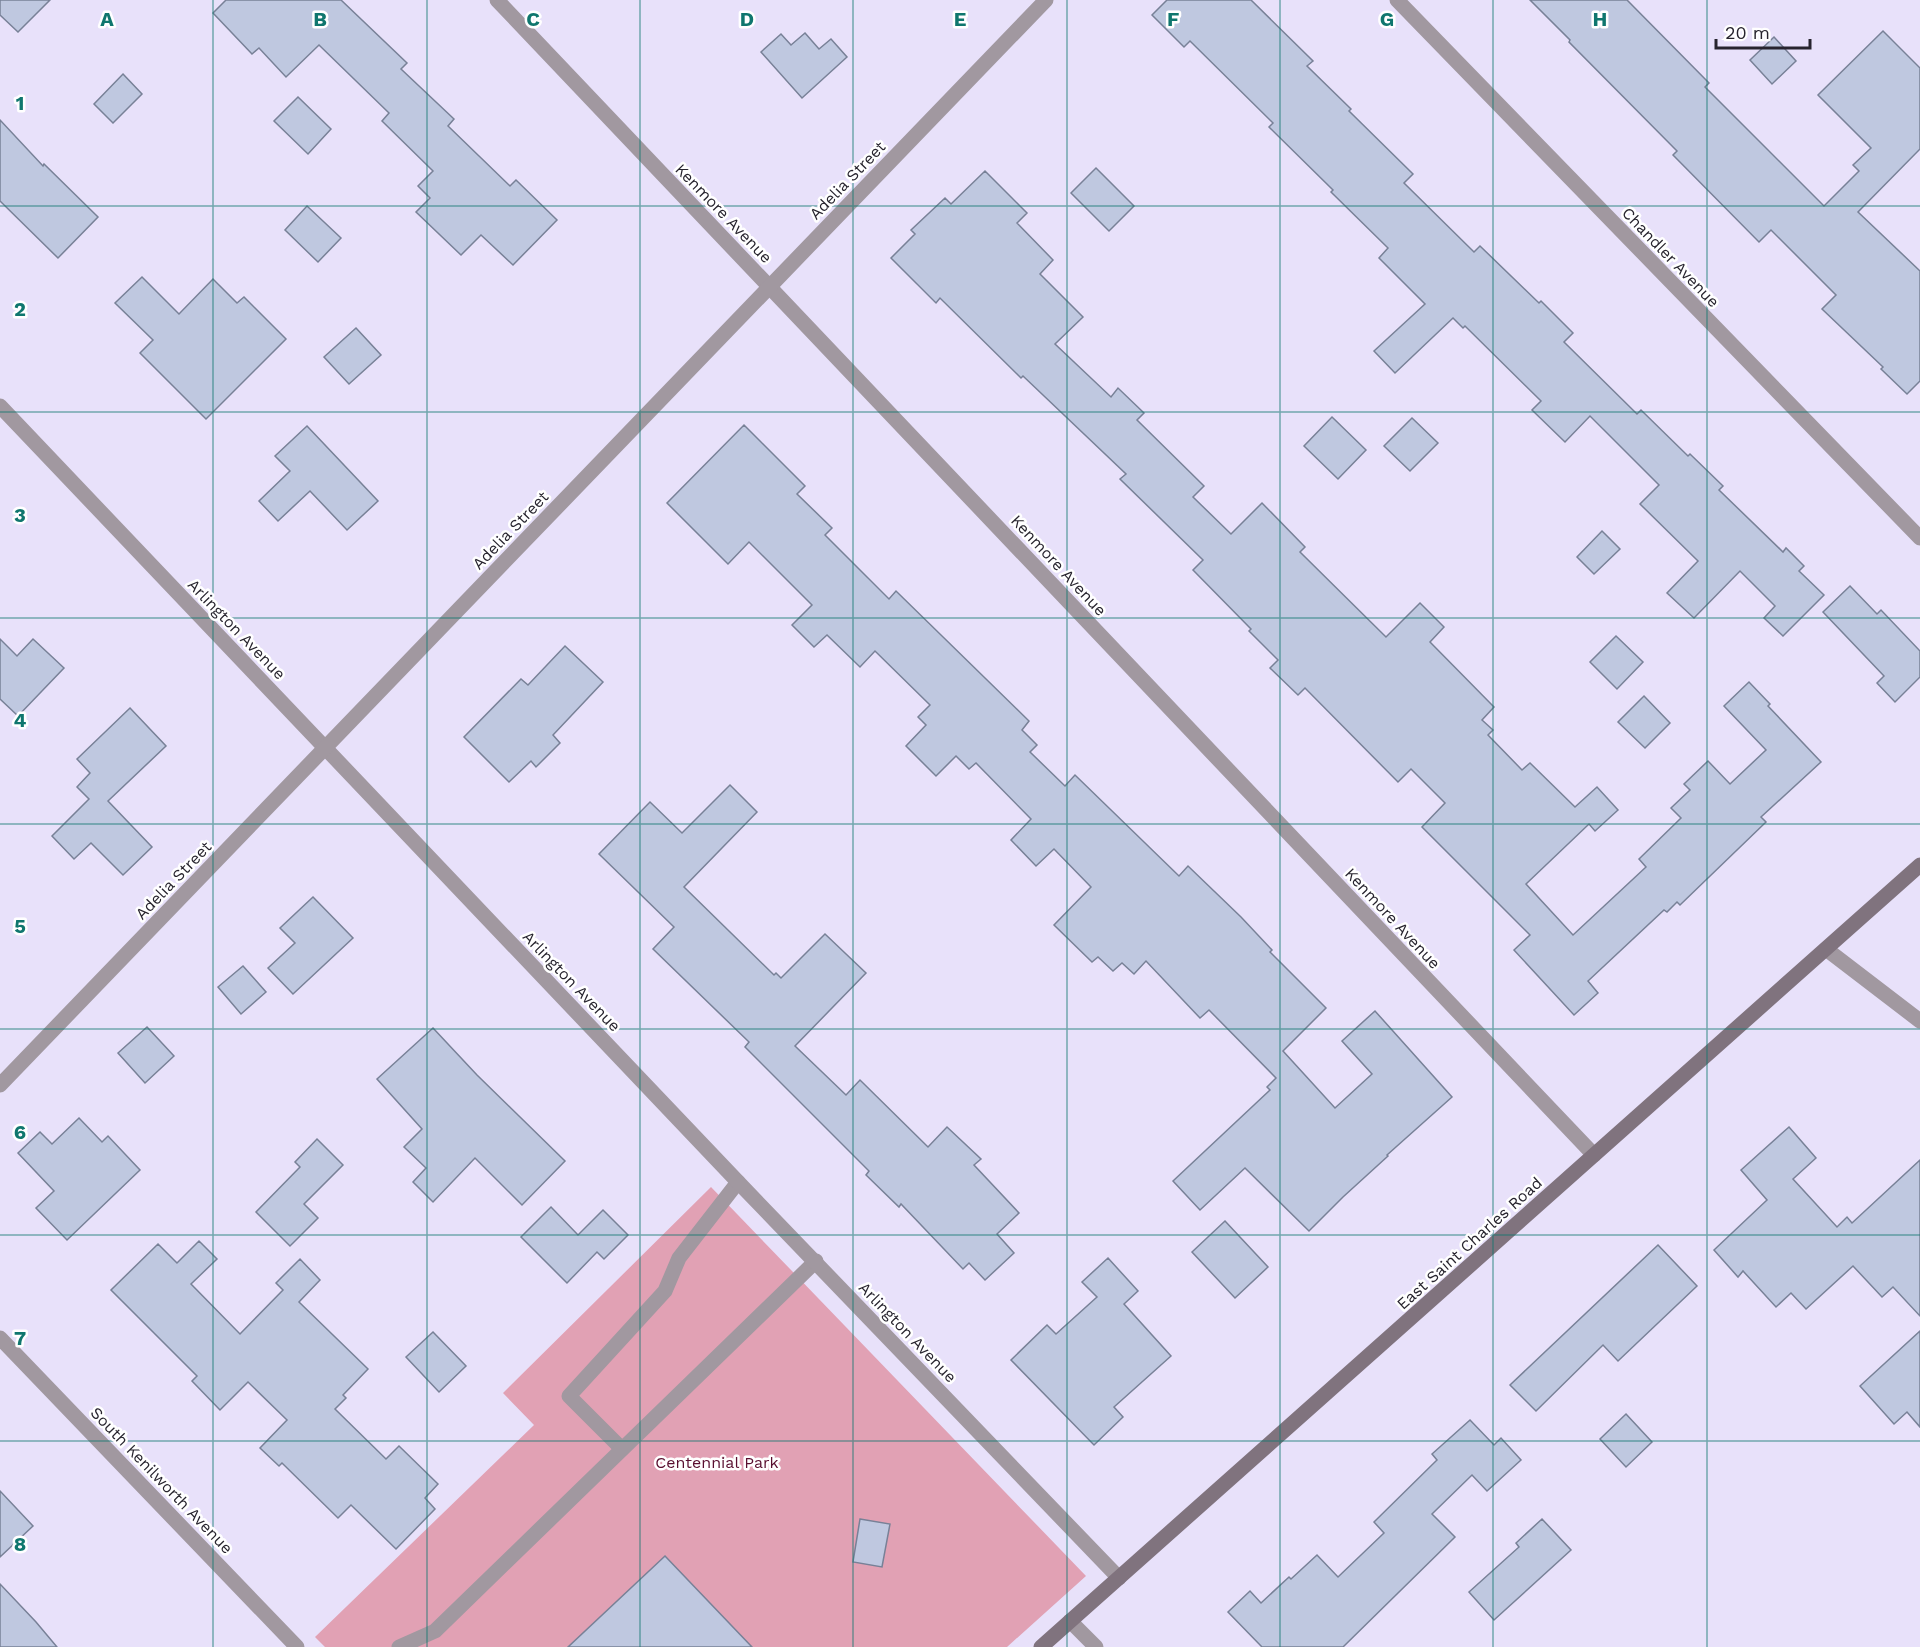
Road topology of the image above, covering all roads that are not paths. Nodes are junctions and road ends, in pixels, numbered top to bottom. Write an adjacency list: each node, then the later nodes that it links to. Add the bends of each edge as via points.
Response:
1 (497, 0): 4 (street, Kenmore Avenue)
2 (1046, 0): 4 (street, Adelia Street)
3 (1397, 0): 6 (street, Chandler Avenue)
4 (770, 286): 7 (street, Adelia Street); 12 (street, Kenmore Avenue)
5 (0, 406): 7 (street, Arlington Avenue)
6 (1920, 538)
7 (325, 748): 11 (street, Adelia Street); 13 (street, Arlington Avenue)
8 (1920, 865): 9 (main road, East Saint Charles Road)
9 (1826, 949): 10 (street); 12 (main road, East Saint Charles Road)
10 (1920, 1021)
11 (0, 1085)
12 (1594, 1155): 17 (main road, East Saint Charles Road)
13 (738, 1182): 14 (street, Arlington Avenue); 16 (street, via 679,1258 665,1291 568,1396)
14 (816, 1262): 16 (street); 17 (street, Arlington Avenue)
15 (0, 1338): 19 (street, South Kenilworth Avenue)
16 (622, 1449): 20 (street, via 435,1630)
17 (1119, 1578): 18 (main road, East Saint Charles Road)
18 (1071, 1621): 21 (main road, East Saint Charles Road); 22 (street)
19 (297, 1647)
20 (399, 1647)
21 (1041, 1647)
22 (1096, 1647)

